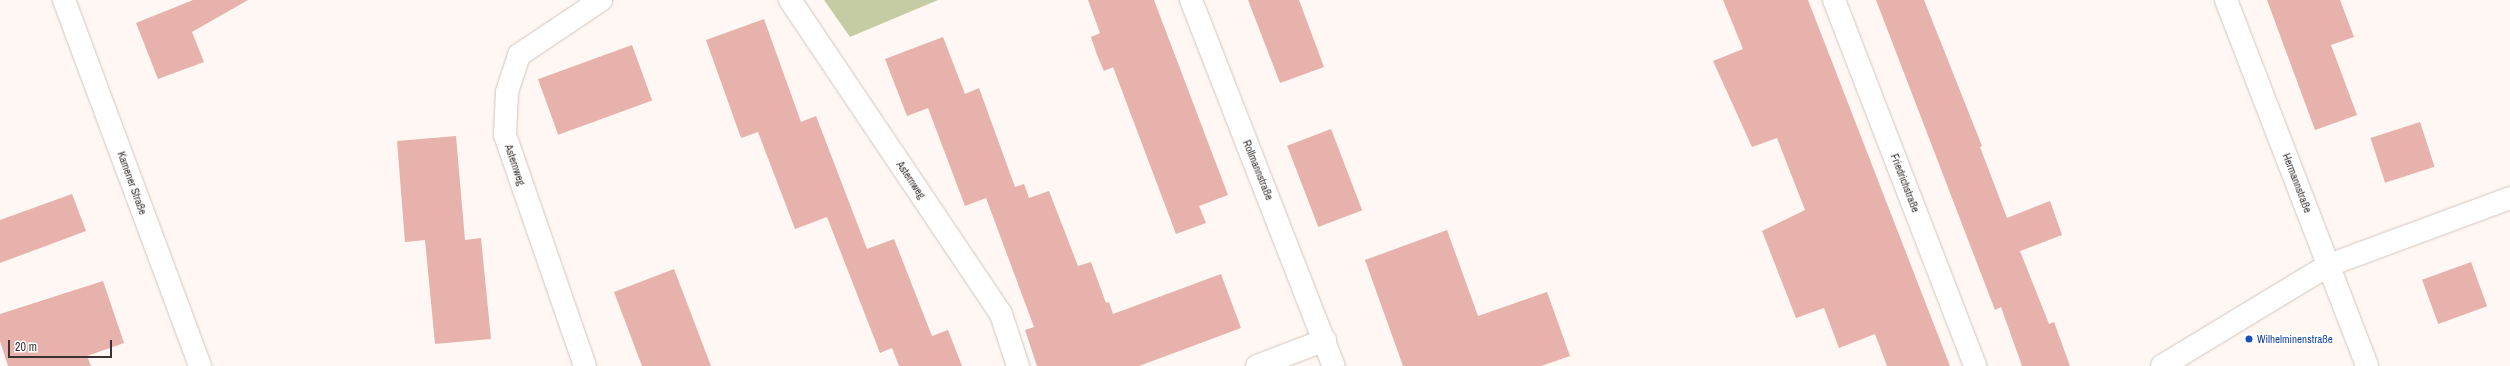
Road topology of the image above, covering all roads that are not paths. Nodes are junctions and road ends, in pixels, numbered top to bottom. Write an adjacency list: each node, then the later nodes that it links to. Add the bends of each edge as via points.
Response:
1 (64, 0): 10 (street, Kamener Straße)
2 (601, 0): 11 (street, Asternweg, via 519,55 507,92 505,128 505,135)
3 (790, 0): 12 (street, Asternweg, via 1001,314)
4 (1191, 0): 9 (street, Rollmannstraße)
5 (1834, 0): 15 (street, Friedrichstraße)
6 (2226, 0): 8 (street, Hermannstraße)
7 (2510, 198): 8 (street)
8 (2329, 265): 16 (street); 17 (street, Hermannstraße)
9 (1325, 340): 13 (street); 14 (street, Rollmannstraße)
10 (200, 366)
11 (585, 366)
12 (1018, 366)
13 (1257, 366)
14 (1334, 366)
15 (1975, 366)
16 (2162, 366)
17 (2367, 366)

